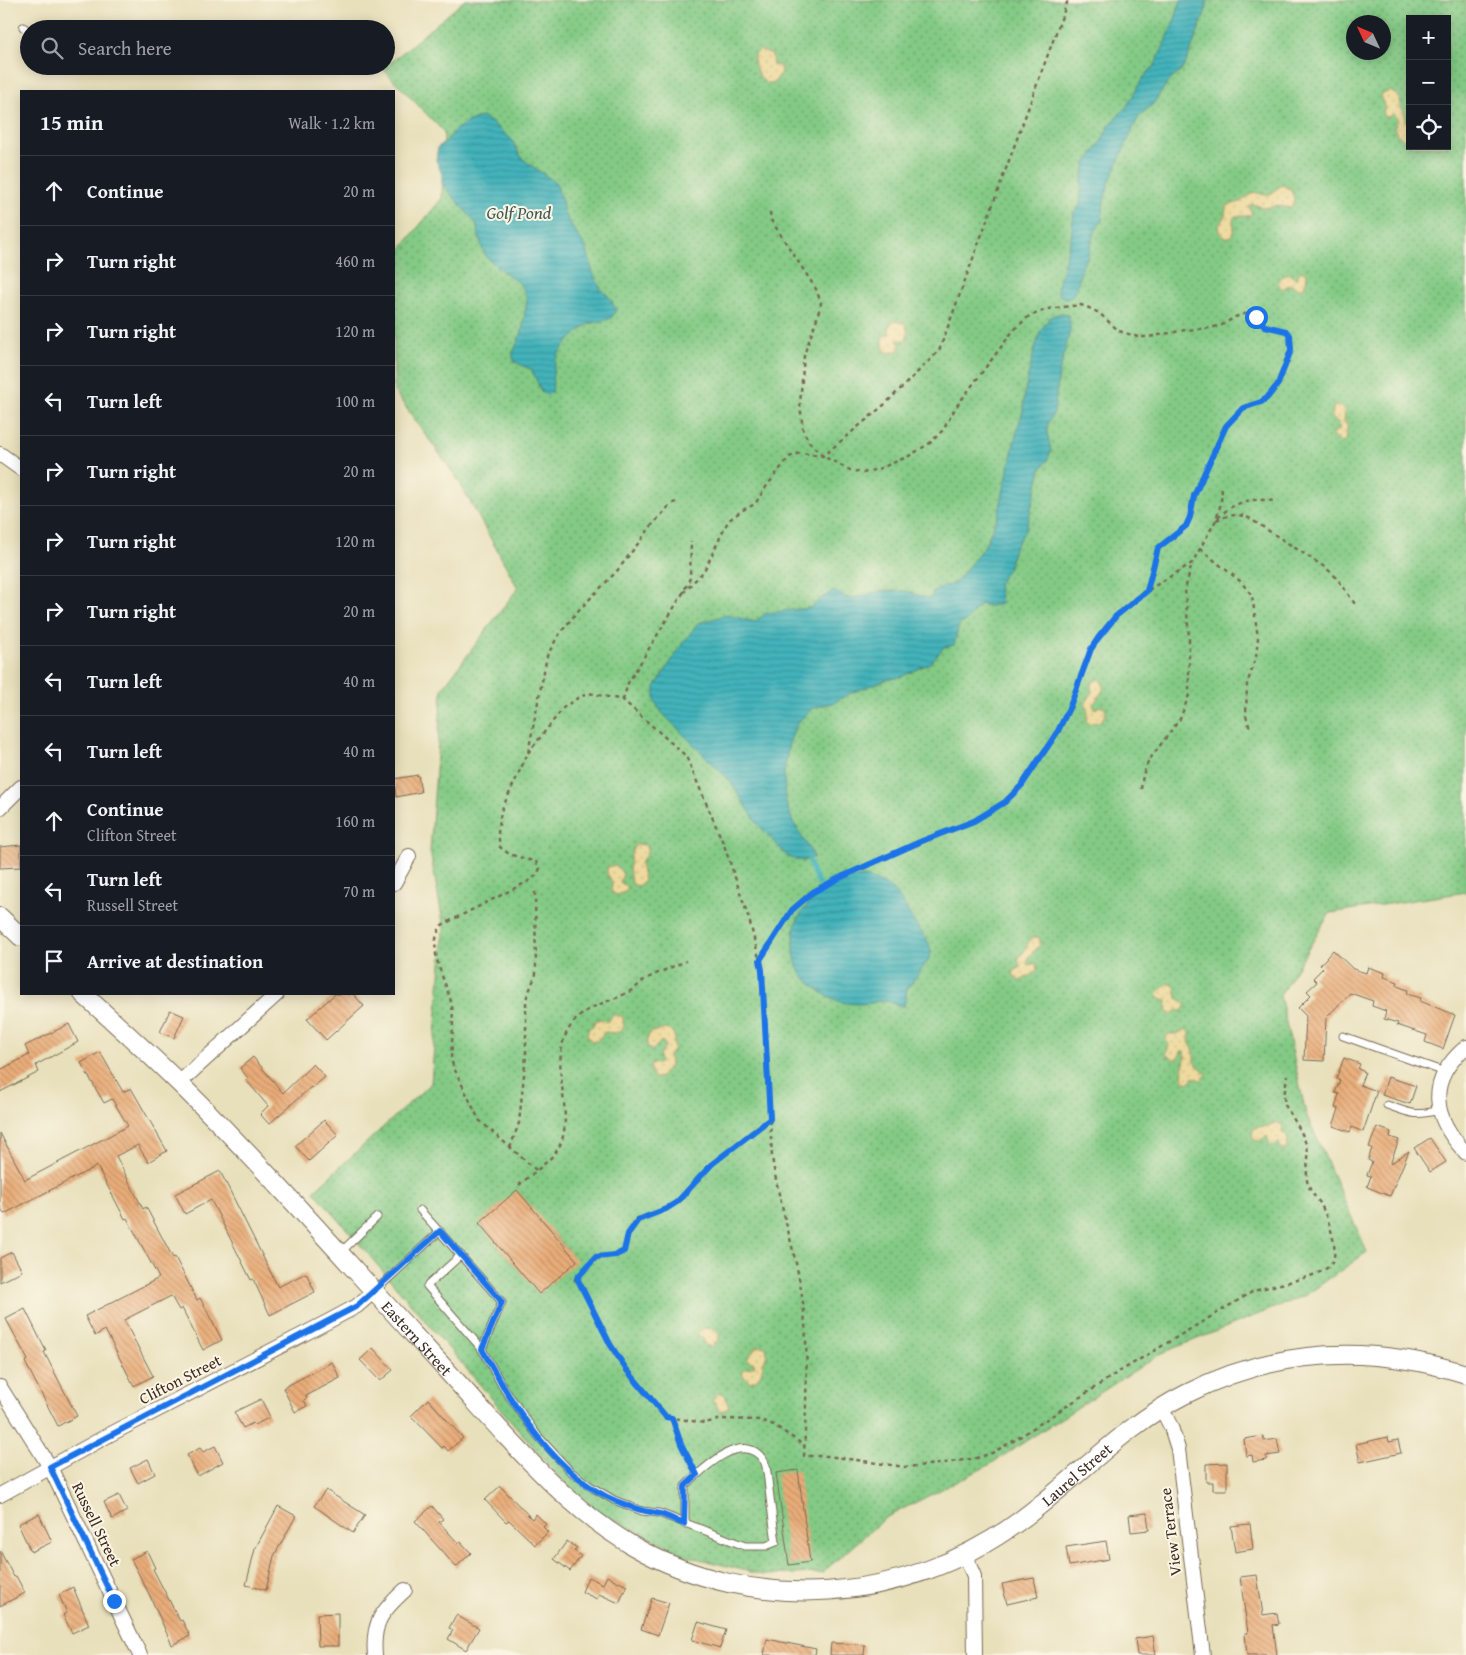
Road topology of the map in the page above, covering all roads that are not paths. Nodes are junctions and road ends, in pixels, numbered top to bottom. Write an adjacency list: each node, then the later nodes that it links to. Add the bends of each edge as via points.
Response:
1 (0, 454): 2 (street)
2 (20, 468)
3 (20, 788): 4 (street)
4 (0, 808)
5 (409, 856): 6 (street)
6 (395, 881)
7 (0, 917): 8 (street)
8 (20, 936)
9 (84, 995): 14 (street, Eastern Street)
10 (276, 995): 14 (street)
11 (1343, 1036): 13 (lane)
12 (1466, 1047): 13 (street, via 1454,1057)
13 (1445, 1072): 16 (street, via 1438,1091)
14 (179, 1083): 21 (street, Eastern Street)
15 (1387, 1105): 16 (lane, via 1414,1114)
16 (1438, 1110): 17 (street, via 1446,1128)
17 (1466, 1153)
18 (420, 1210): 20 (lane)
19 (377, 1217): 21 (lane)
20 (440, 1231): 22 (lane); 23 (lane)
21 (340, 1253): 23 (street, Eastern Street)
22 (461, 1255): 24 (lane, via 502,1302); 24 (lane, via 426,1286)
23 (374, 1292): 28 (street, Clifton Street, via 329,1322); 32 (street, Eastern Street, via 566,1498 624,1540)
24 (482, 1349): 30 (lane, via 537,1434 570,1471 614,1500)
25 (1466, 1374): 27 (street, Laurel Street, via 1436,1365 1381,1356 1308,1356 1237,1372)
26 (0, 1387): 28 (street, Russell Street)
27 (1161, 1408): 31 (street, Laurel Street, via 1021,1520); 37 (street, View Terrace, via 1172,1427 1178,1449)
28 (50, 1467): 29 (street, Clifton Street); 34 (street, Russell Street)
29 (0, 1495)
30 (684, 1524): 30 (lane, via 745,1546 766,1546 776,1542 765,1462 754,1450 732,1450 697,1475 685,1486)
31 (965, 1556): 32 (street, Laurel Street, via 890,1582 816,1592 785,1592 730,1584); 36 (street, via 974,1576)
32 (686, 1570)
33 (405, 1590): 35 (street, via 387,1606 380,1618)
34 (140, 1655)
35 (375, 1655)
36 (975, 1655)
37 (1203, 1655)

